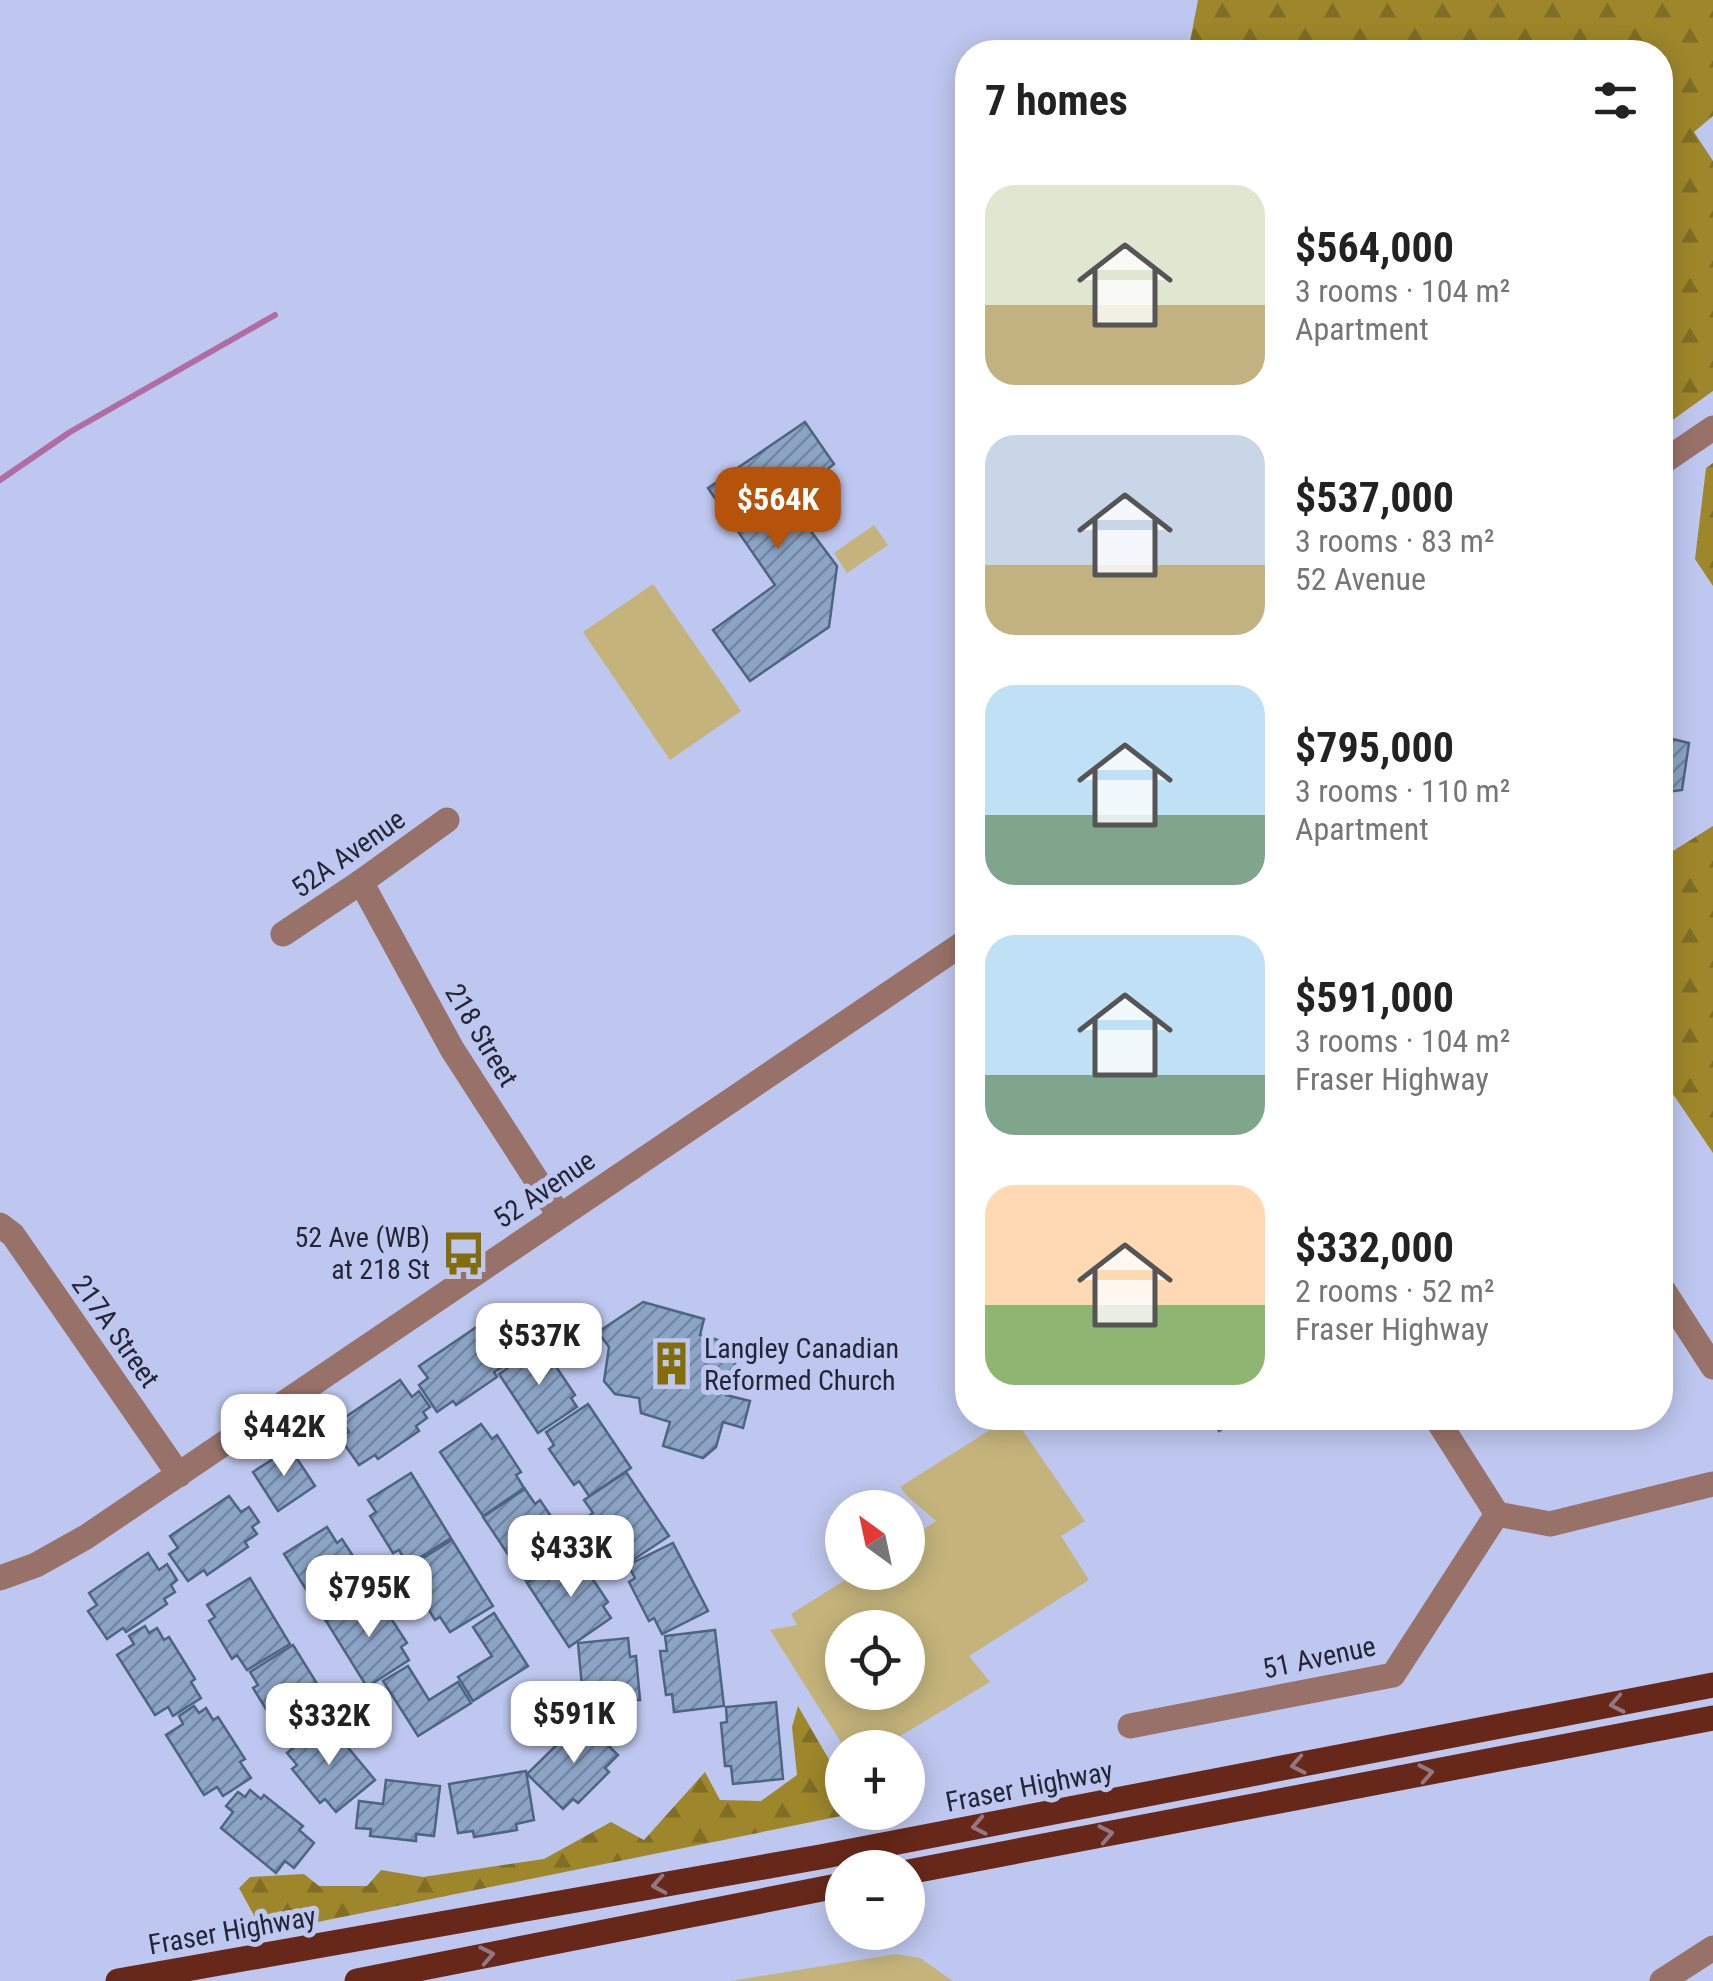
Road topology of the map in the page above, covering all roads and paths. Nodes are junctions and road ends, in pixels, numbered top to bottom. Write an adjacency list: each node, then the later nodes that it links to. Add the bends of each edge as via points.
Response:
1 (1713, 428): 2 (street)
2 (1673, 455)
3 (447, 820): 4 (street, 52A Avenue)
4 (361, 882): 5 (street, 52A Avenue); 7 (street, 218 Street, via 452,1049)
5 (283, 934)
6 (955, 949): 7 (street, 52 Avenue)
7 (559, 1215): 12 (street, 52 Avenue)
8 (0, 1225): 12 (street, 217A Street)
9 (1673, 1305): 10 (street)
10 (1713, 1367)
11 (1444, 1430): 14 (street)
12 (179, 1475): 15 (street, 52 Avenue, via 36,1566)
13 (1713, 1484): 14 (street, via 1550,1524)
14 (1497, 1514): 18 (street, 51 Avenue, via 1393,1674)
15 (0, 1578)
16 (1713, 1685): 22 (main road, Fraser Highway, one-way to 22, via 840,1853)
17 (1713, 1718): 19 (main road, one-way to 17)
18 (1130, 1726)
19 (925, 1869)
20 (825, 1888): 23 (main road, one-way to 20)
21 (1713, 1948): 24 (street)
22 (118, 1981)
23 (357, 1981)
24 (1662, 1981)

